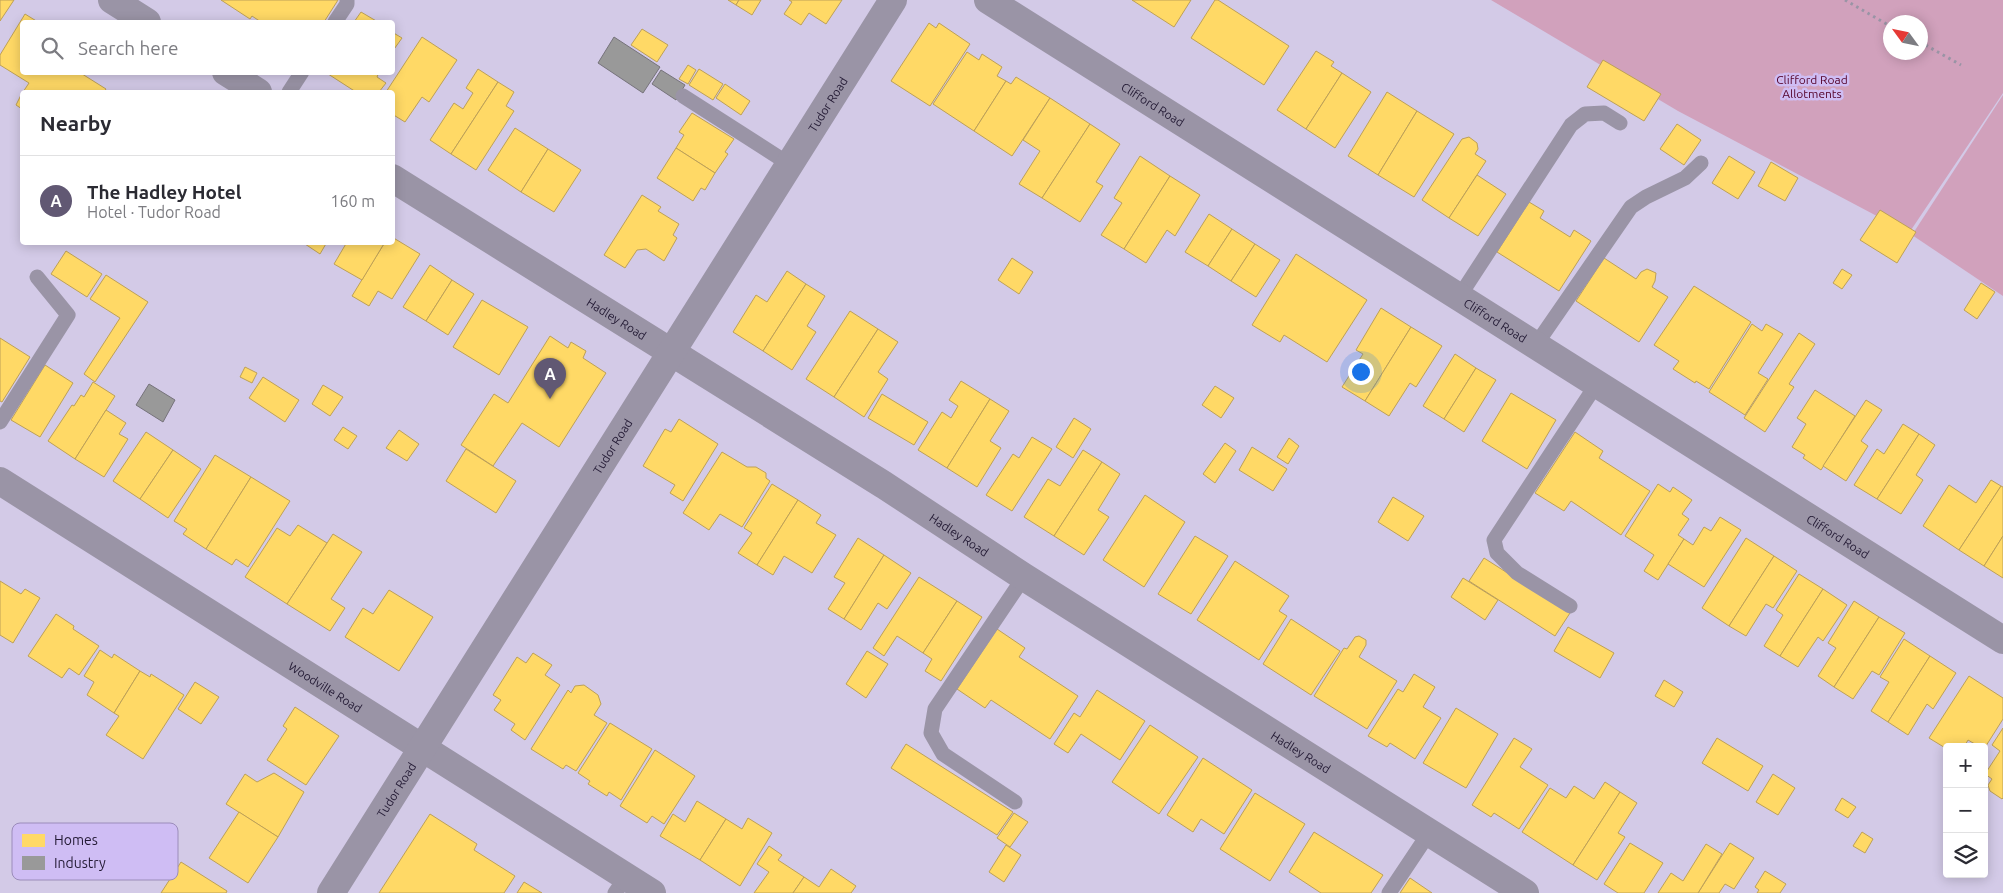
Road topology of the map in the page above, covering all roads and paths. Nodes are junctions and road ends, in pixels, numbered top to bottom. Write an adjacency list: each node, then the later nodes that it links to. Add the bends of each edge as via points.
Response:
1 (112, 0): 6 (street)
2 (347, 0): 7 (lane)
3 (893, 0): 18 (street, Tudor Road)
4 (988, 0): 21 (street, Clifford Road)
5 (1845, 0): 8 (path)
6 (144, 20)
7 (336, 20)
8 (1883, 22)
9 (1928, 47): 10 (path)
10 (1960, 65)
11 (231, 75): 13 (street)
12 (300, 75): 14 (lane)
13 (255, 90)
14 (291, 90)
15 (683, 96): 18 (lane)
16 (1620, 123): 21 (lane, via 1604,114 1585,114 1571,125)
17 (1701, 163): 22 (lane, via 1685,178 1631,207)
18 (789, 164): 23 (street, Tudor Road)
19 (395, 180): 23 (street, Hadley Road)
20 (37, 277): 25 (lane, via 68,315)
21 (1459, 298): 22 (street, Clifford Road)
22 (1535, 346): 24 (street, Clifford Road)
23 (671, 353): 27 (street, Hadley Road, via 884,485); 30 (street, Tudor Road)
24 (1596, 385): 28 (lane, via 1494,540 1497,553 1516,573); 29 (street, Clifford Road)
25 (0, 422)
26 (0, 481): 30 (street, Woodville Road)
27 (1024, 578): 31 (lane, via 935,709 931,733 943,754); 32 (street, Hadley Road)
28 (1570, 606)
29 (2003, 640)
30 (422, 747): 33 (street, Woodville Road); 34 (street, Tudor Road)
31 (1015, 802)
32 (1429, 833): 36 (lane); 37 (street, Hadley Road)
33 (620, 885): 35 (street, Woodville Road)
34 (330, 893)
35 (652, 893)
36 (1389, 893)
37 (1525, 893)

